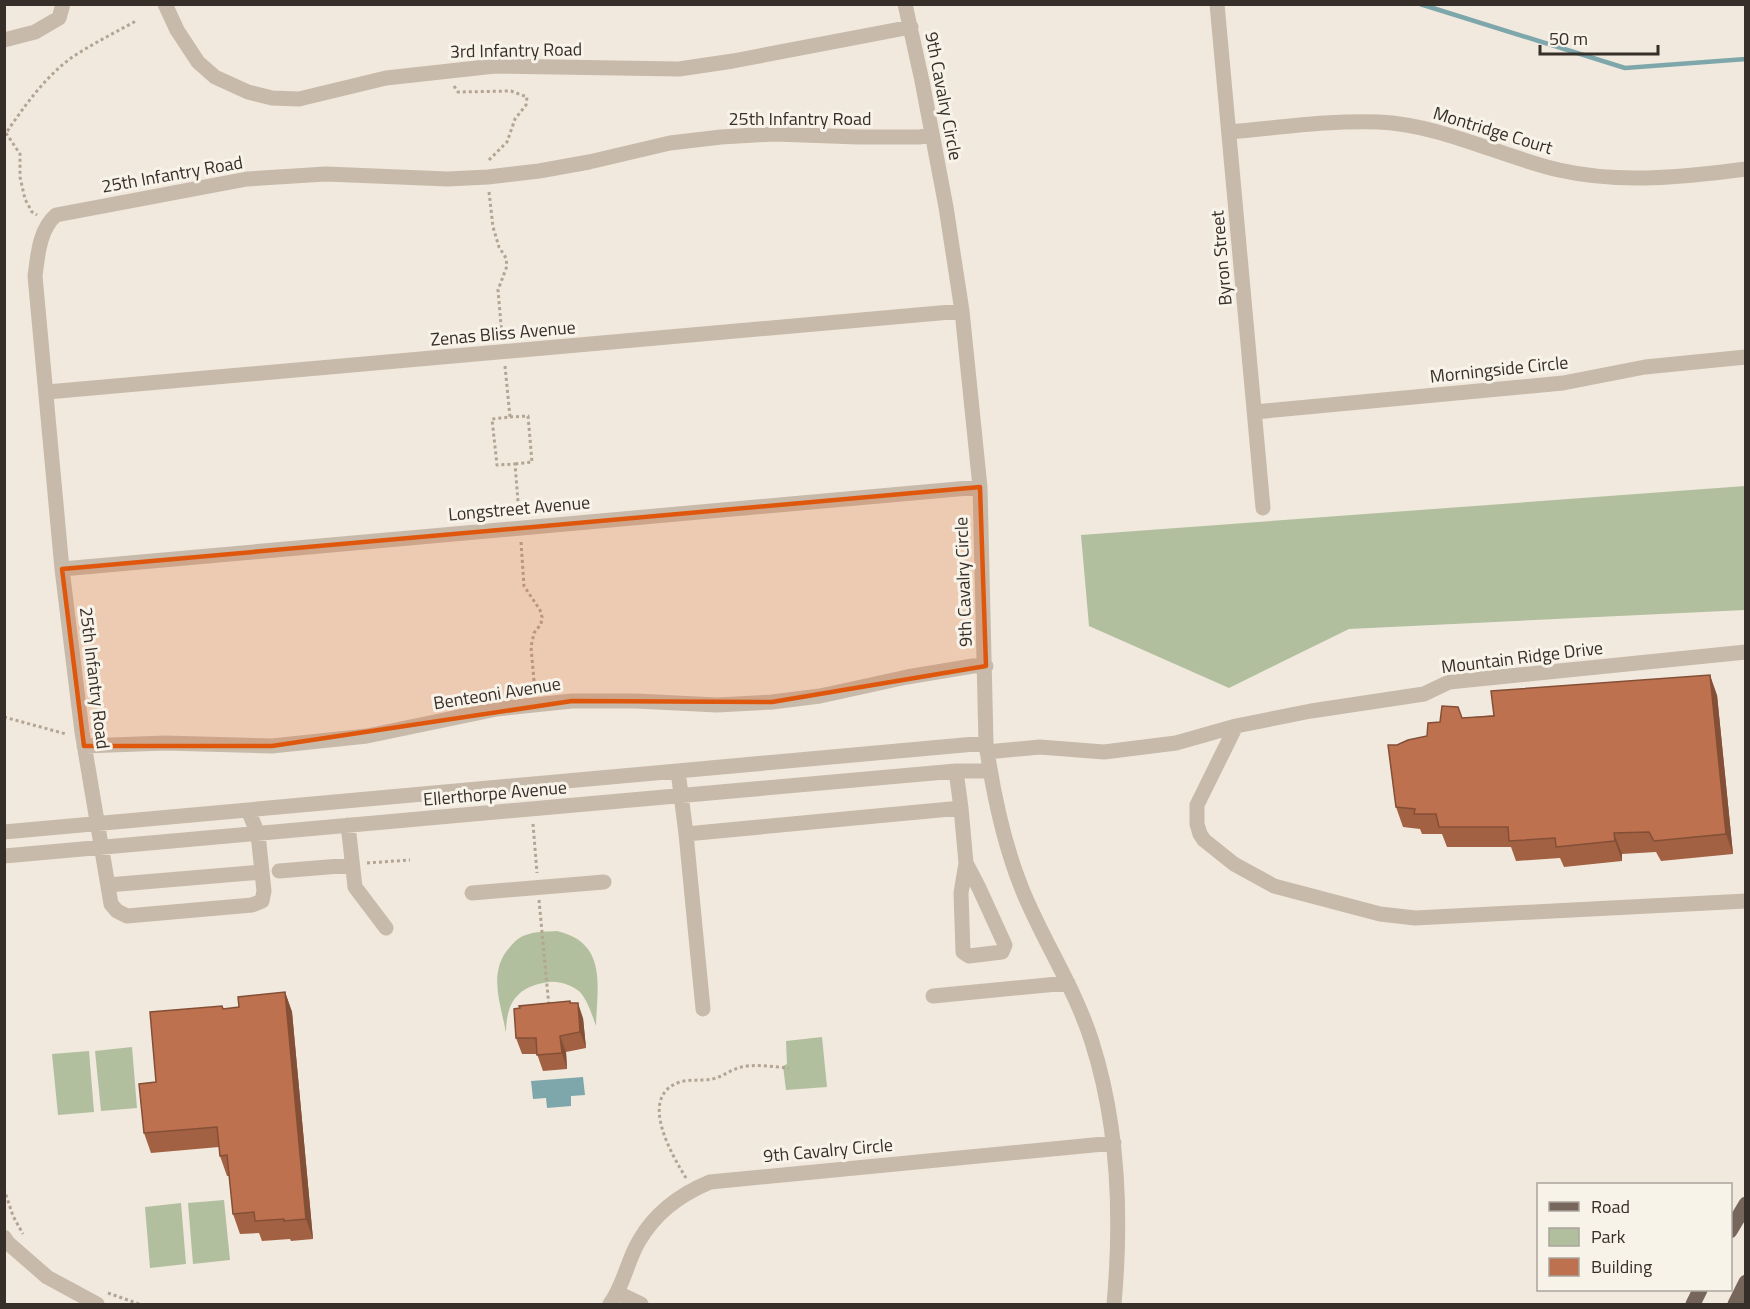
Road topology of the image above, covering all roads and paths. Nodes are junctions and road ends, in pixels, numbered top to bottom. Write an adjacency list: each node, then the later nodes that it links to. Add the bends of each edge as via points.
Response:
1 (63, 4): 7 (street, via 59,18 35,32)
2 (165, 4): 6 (street, 3rd Infantry Road, via 193,54 215,77 248,92 299,99 386,78 495,66 679,69)
3 (905, 4): 6 (street, 9th Cavalry Circle)
4 (1217, 4): 8 (street, Byron Street)
5 (136, 21): 9 (path, via 70,60 43,84)
6 (911, 27): 10 (street, 9th Cavalry Circle)
7 (4, 40)
8 (1229, 132): 11 (street, Montridge Court, via 1380,122 1428,129 1584,175 1642,178); 16 (street, Byron Street)
9 (5, 134): 12 (path, via 20,154 25,199 32,212)
10 (932, 134): 12 (street, 25th Infantry Road, via 721,137 488,177 326,174 247,179 56,215); 13 (street, 9th Cavalry Circle)
11 (1746, 170)
12 (48, 222): 15 (street, 25th Infantry Road, via 35,276)
13 (962, 311): 15 (street, Zenas Bliss Avenue); 19 (street, 9th Cavalry Circle)
14 (1746, 357): 16 (street, Morningside Circle, via 1645,367 1563,383)
15 (47, 392): 21 (street, 25th Infantry Road)
16 (1255, 412): 20 (street, Byron Street)
17 (510, 417): 18 (path, via 528,416 532,462)
18 (515, 464)
19 (980, 487): 21 (street, Longstreet Avenue); 23 (street, 9th Cavalry Circle)
20 (1263, 508)
21 (62, 569): 26 (street, 25th Infantry Road)
22 (1746, 652): 25 (street, Mountain Ridge Drive, via 1449,682 1424,694)
23 (986, 666): 26 (street, Benteoni Avenue, via 772,702 717,705 572,701 497,709 367,736 272,746); 27 (street, 9th Cavalry Circle)
24 (4, 717): 26 (path)
25 (1236, 726): 27 (street, Mountain Ridge Drive, via 1176,743 1104,752); 51 (street, via 1197,805 1200,834 1234,864 1274,886 1380,914 1415,918)
26 (78, 741): 34 (street, 25th Infantry Road)
27 (987, 747): 28 (street, Ellerthorpe Avenue); 30 (street, 9th Cavalry Circle)
28 (678, 771): 31 (street); 33 (street, Ellerthorpe Avenue)
29 (957, 771): 30 (street, Ellerthorpe Avenue); 31 (street, Ellerthorpe Avenue); 32 (street)
30 (989, 771): 53 (street, 9th Cavalry Circle, via 1004,838 1023,890)
31 (682, 796): 36 (street, Ellerthorpe Avenue); 39 (street)
32 (961, 808): 39 (street); 43 (street)
33 (248, 810): 34 (street, Ellerthorpe Avenue); 38 (street)
34 (97, 823): 37 (street, Ellerthorpe Avenue); 40 (street, 25th Infantry Road)
35 (533, 824): 49 (path)
36 (348, 825): 38 (street, Ellerthorpe Avenue); 44 (street)
37 (4, 832)
38 (258, 834): 40 (street, Ellerthorpe Avenue); 46 (street)
39 (686, 834): 56 (street)
40 (101, 847): 41 (street, Ellerthorpe Avenue); 48 (street, 25th Infantry Road)
41 (4, 856)
42 (410, 860): 44 (path)
43 (966, 863): 43 (street, via 1005,945 1002,952 969,956 963,952 961,893)
44 (352, 865): 45 (street); 52 (street, via 355,887)
45 (279, 871)
46 (262, 872): 48 (street); 48 (street, 25th Infantry Road, via 262,901 252,905 127,916 111,904)
47 (604, 882): 49 (street)
48 (108, 885)
49 (538, 887): 50 (street); 55 (path)
50 (472, 893)
51 (1746, 901)
52 (387, 928)
53 (1068, 983): 54 (street); 58 (street, 9th Cavalry Circle, via 1092,1041)
54 (933, 996)
55 (549, 1007)
56 (703, 1009)
57 (789, 1068): 59 (path, via 737,1068 712,1079 679,1082 665,1091 658,1107 661,1124 669,1149)
58 (1114, 1143): 68 (street, 9th Cavalry Circle, via 710,1182 669,1205 653,1222 639,1241); 71 (street, 9th Cavalry Circle, via 1119,1201)
59 (687, 1180)
60 (4, 1189): 63 (path)
61 (1746, 1204): 62 (main road)
62 (1732, 1229)
63 (26, 1239)
64 (6, 1241): 67 (street, via 47,1277)
65 (1746, 1282): 73 (main road)
66 (1700, 1291): 72 (main road)
67 (99, 1298): 69 (path)
68 (614, 1299): 70 (street)
69 (139, 1305)
70 (641, 1305)
71 (1114, 1305)
72 (1693, 1305)
73 (1735, 1305)

